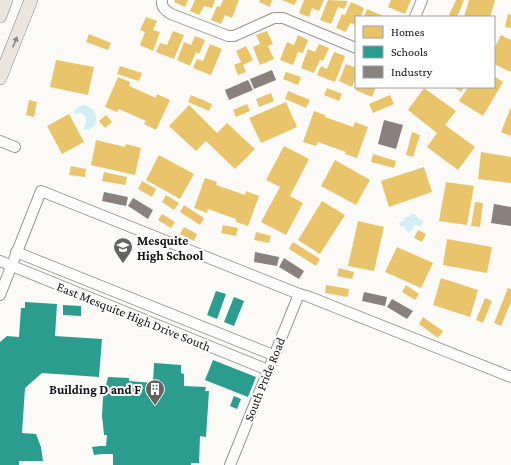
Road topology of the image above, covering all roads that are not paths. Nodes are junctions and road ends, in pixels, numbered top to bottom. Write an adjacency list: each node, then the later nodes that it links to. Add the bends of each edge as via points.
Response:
1 (6, 0): 5 (main road)
2 (31, 0): 8 (main road, one-way to 2)
3 (162, 0): 7 (street, via 165,11 170,14 221,35 234,36 274,18 283,18)
4 (422, 0): 6 (street)
5 (0, 16)
6 (416, 16)
7 (355, 48)
8 (0, 78)
9 (0, 141): 10 (street)
10 (15, 147)
11 (16, 252): 13 (street); 14 (street, via 41,191); 16 (street)
12 (0, 261): 13 (street, East Mesquite High Drive South)
13 (11, 265): 15 (street); 17 (street, East Mesquite High Drive South)
14 (299, 294): 16 (street, South Pride Road); 18 (street)
15 (0, 295)
16 (273, 355): 17 (street, South Pride Road)
17 (268, 370): 19 (street, South Pride Road)
18 (511, 377)
19 (231, 465)

